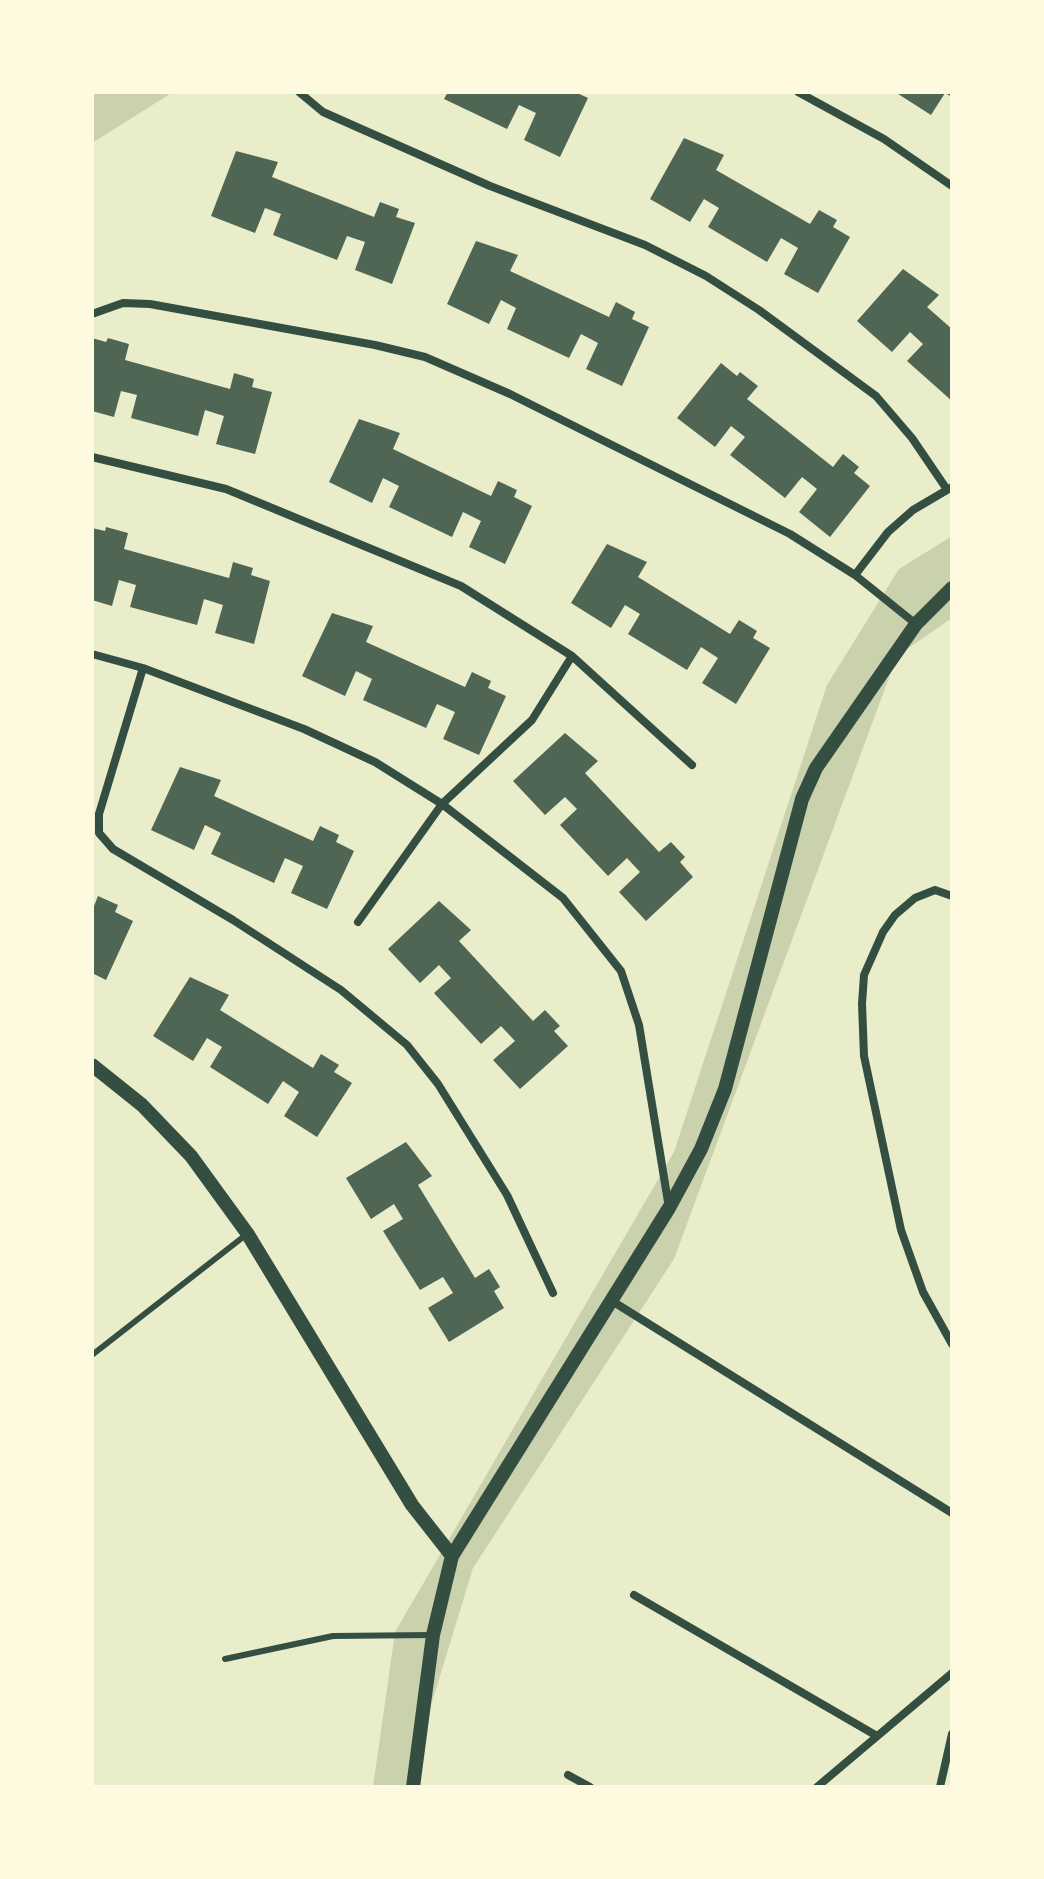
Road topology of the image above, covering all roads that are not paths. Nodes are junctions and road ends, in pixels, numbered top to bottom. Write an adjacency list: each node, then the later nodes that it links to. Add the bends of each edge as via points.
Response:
1 (299, 92): 6 (street, via 323,112 490,186 645,245 706,276 876,396)
2 (798, 92): 3 (street, via 884,139)
3 (952, 186)
4 (92, 314): 7 (street, via 123,303 150,304 425,357 790,534)
5 (92, 457): 11 (street, via 226,489 461,586)
6 (949, 487): 7 (street, via 888,532)
7 (855, 575): 9 (street)
8 (952, 588): 9 (street)
9 (916, 624): 18 (street, via 816,768 802,799 725,1089)
10 (92, 654): 12 (street)
11 (572, 656): 13 (street); 14 (street, via 532,720)
12 (143, 668): 14 (street, via 304,729 375,762); 20 (street, via 99,814 99,833 113,849 341,990 407,1045 438,1084 507,1195)
13 (692, 765)
14 (442, 804): 16 (street); 18 (street, via 563,898 621,971 639,1025)
15 (952, 896): 22 (street, via 935,890 895,915 864,975 862,1004 864,1056 901,1230 923,1292)
16 (358, 922)
17 (92, 1065): 19 (street, via 142,1105 191,1156)
18 (669, 1208): 21 (street)
19 (247, 1233): 23 (lane); 25 (street, via 390,1470)
20 (553, 1293)
21 (612, 1301): 24 (street); 25 (street)
22 (952, 1344)
23 (92, 1355)
24 (952, 1513)
25 (452, 1556): 27 (street)
26 (634, 1595): 31 (street)
27 (433, 1635): 28 (lane, via 333,1636); 35 (street)
28 (225, 1659)
29 (952, 1673): 31 (street)
30 (952, 1734): 33 (street)
31 (877, 1736): 37 (street)
32 (568, 1775): 36 (street)
33 (941, 1784): 34 (street)
34 (952, 1786)
35 (413, 1787)
36 (590, 1787)
37 (817, 1787)

